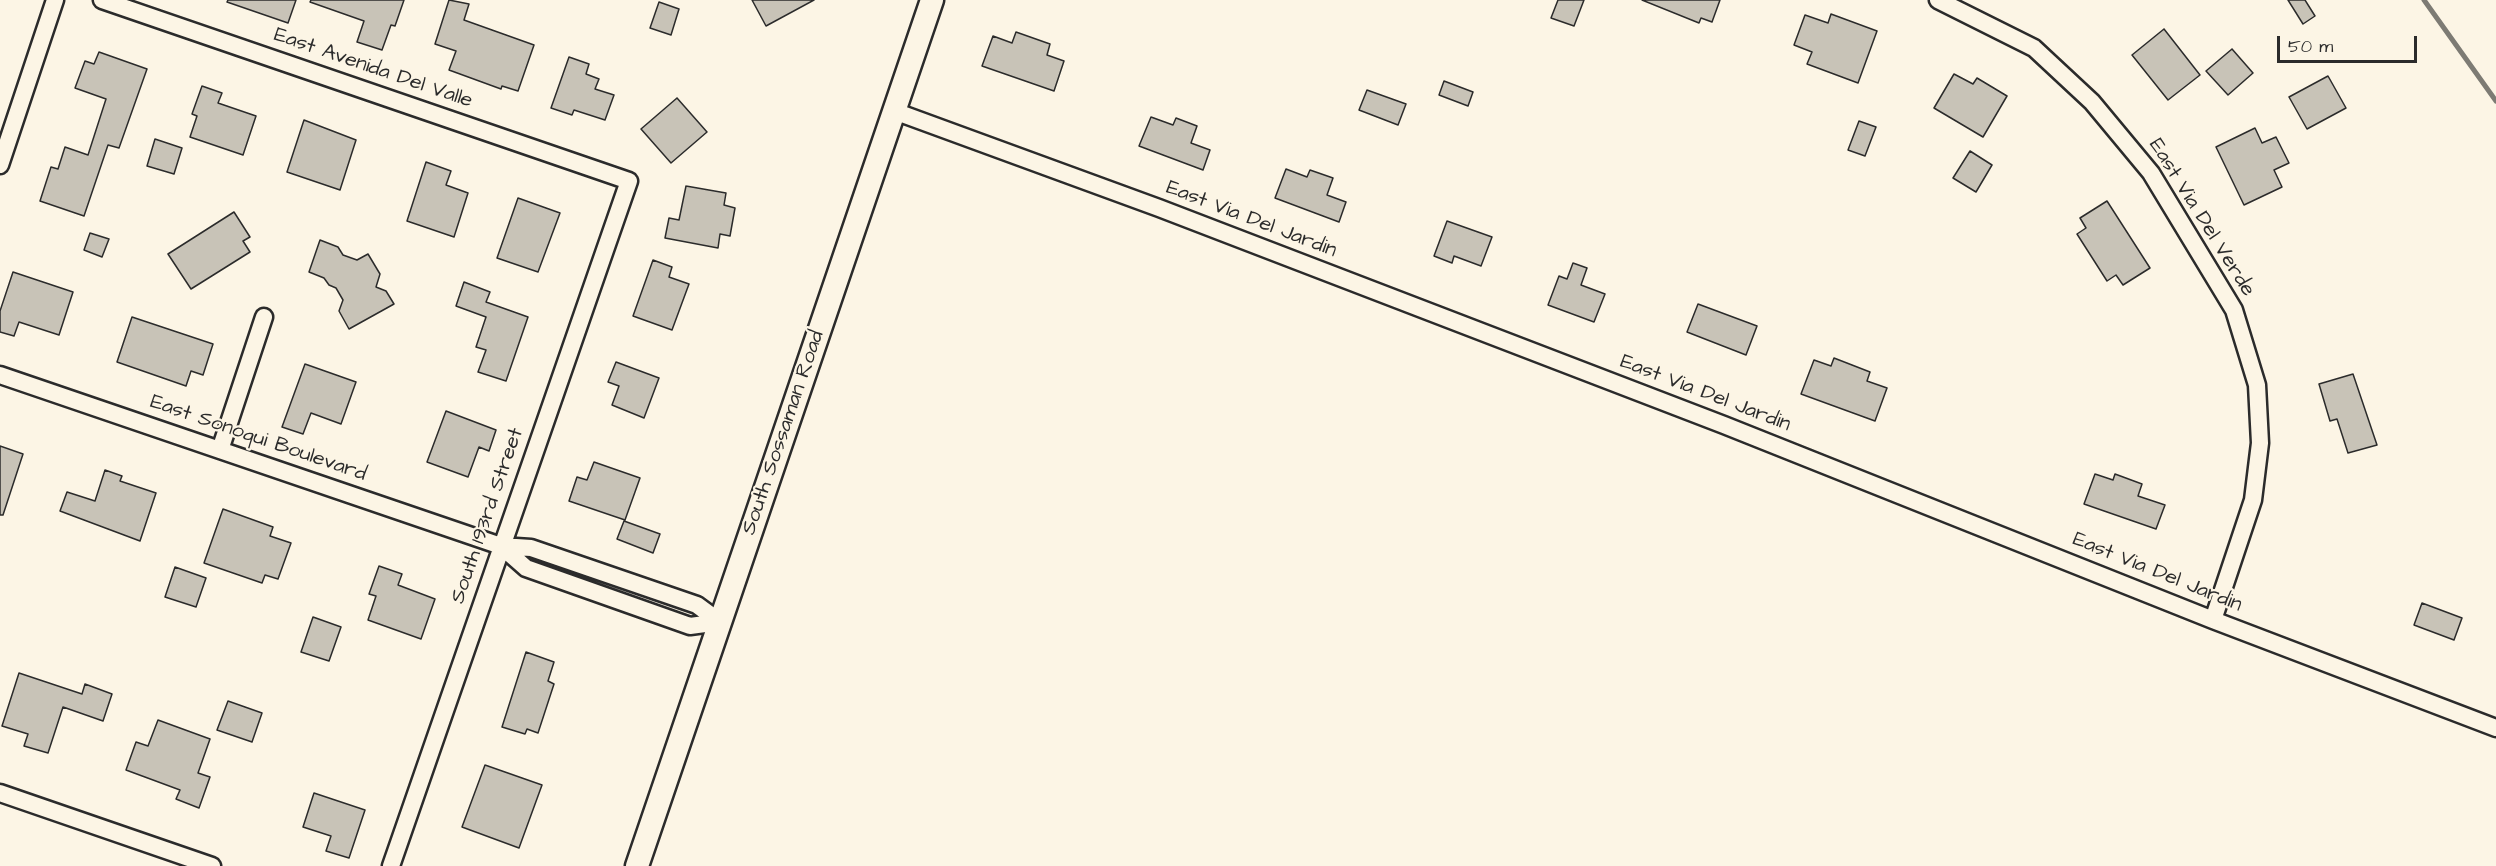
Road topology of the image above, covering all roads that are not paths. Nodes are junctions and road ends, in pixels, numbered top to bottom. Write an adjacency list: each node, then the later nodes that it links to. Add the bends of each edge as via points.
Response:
1 (56, 0): 6 (street)
2 (102, 0): 7 (street, East Avenida Del Valle)
3 (932, 0): 5 (main road, South Sossaman Road)
4 (1938, 0): 12 (street, East Via Del Verde, via 2034,48 2092,102 2151,173 2234,310 2257,385 2260,443 2253,500)
5 (894, 111): 12 (street, East Via Del Jardin, via 1181,216 1724,425); 13 (main road, South Sossaman Road)
6 (0, 165)
7 (629, 181): 11 (street, South 193rd Street)
8 (264, 317): 10 (street)
9 (0, 375): 10 (street, East Sonoqui Boulevard)
10 (220, 450): 11 (street, East Sonoqui Boulevard)
11 (501, 546): 13 (street, East Sonoqui Boulevard, via 526,568 690,626); 17 (street, South 193rd Street)
12 (2213, 620): 14 (street, East Via Del Jardin)
13 (720, 622): 18 (main road, South Sossaman Road)
14 (2496, 728)
15 (0, 793): 16 (street)
16 (212, 866)
17 (391, 866)
18 (637, 866)

